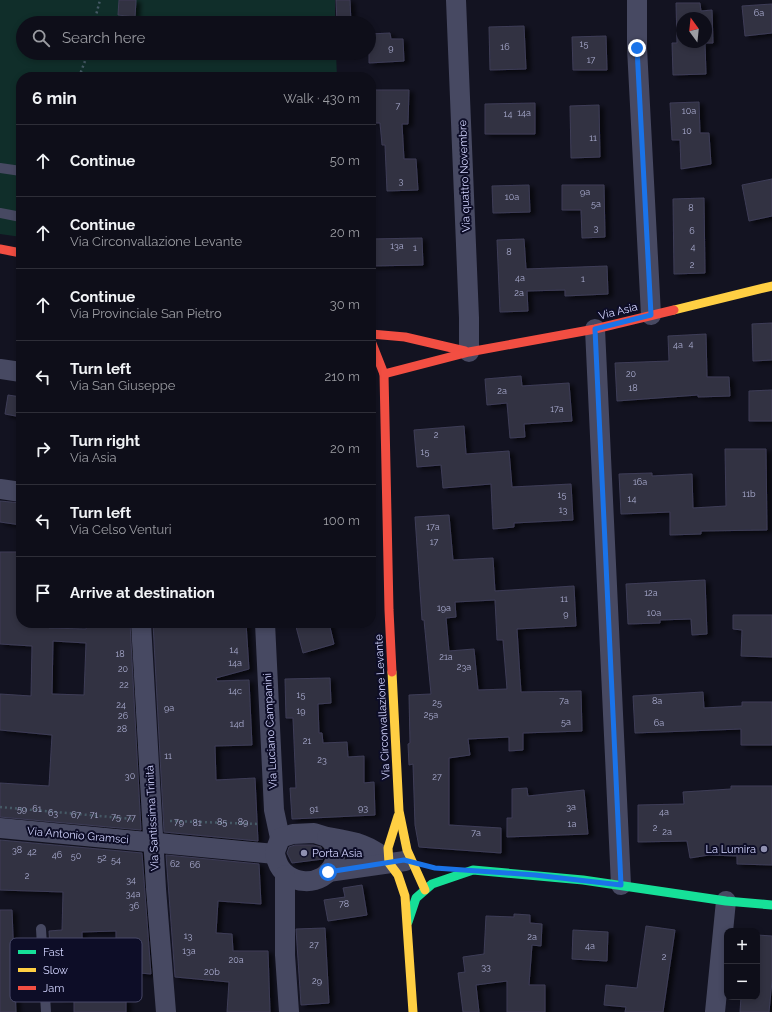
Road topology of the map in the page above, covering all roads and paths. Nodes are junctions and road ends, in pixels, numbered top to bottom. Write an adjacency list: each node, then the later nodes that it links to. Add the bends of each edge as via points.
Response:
1 (100, 0): 4 (path)
2 (456, 0): 17 (street, Via quattro Novembre)
3 (636, 0): 14 (street)
4 (96, 16)
5 (85, 60): 6 (path)
6 (81, 72)
7 (0, 168): 8 (lane)
8 (16, 170)
9 (0, 213): 10 (lane)
10 (16, 216)
11 (0, 249): 12 (main road)
12 (16, 252)
13 (772, 286): 14 (main road, Via Asia)
14 (651, 315): 15 (main road, Via Asia)
15 (595, 329): 17 (main road, Via Asia); 36 (street)
16 (376, 334): 17 (main road, Via Asia, via 405,337)
17 (469, 352): 20 (main road, Via Asia)
18 (0, 369): 19 (street)
19 (16, 371)
20 (377, 376): 25 (main road, Via Circonvallazione Levante)
21 (0, 489): 22 (street)
22 (16, 491)
23 (141, 628): 29 (street, Via Santissima Trinità)
24 (265, 628): 30 (street, Via Luciano Campanini)
25 (396, 820): 28 (street, via 385,836 376,840); 31 (main road, Via Circonvallazione Levante, via 406,850); 31 (main road, Via Circonvallazione Levante, via 388,848)
26 (0, 828): 29 (street, Via Antonio Gramsci)
27 (327, 837): 28 (street, Via Antonio Gramsci); 30 (street, Via Antonio Gramsci, via 314,833 293,834); 34 (street, via 334,844 335,853 334,862)
28 (349, 841): 31 (street, via 371,847)
29 (153, 842): 30 (street, Via Antonio Gramsci); 45 (street, Via Santissima Trinità)
30 (277, 846): 35 (street, via 279,867)
31 (406, 867): 34 (street); 37 (main road, Via Circonvallazione Levante, via 419,873); 37 (main road, via 412,885); 40 (main road, Via Circonvallazione Levante, via 403,886)
32 (447, 868): 33 (main road)
33 (473, 870): 36 (main road, Via Circonvallazione Levante); 37 (main road, Via Circonvallazione Levante, via 432,884)
34 (328, 872): 35 (street, via 309,882 294,880)
35 (285, 875): 46 (street, via 285,955)
36 (621, 885): 38 (main road, Via Circonvallazione Levante)
37 (425, 890): 40 (main road, Via Circonvallazione Levante, via 416,898)
38 (726, 901): 39 (main road, Via Circonvallazione Levante); 48 (street)
39 (772, 905)
40 (408, 922): 47 (main road, Via Circonvallazione Levante)
41 (41, 929): 42 (lane)
42 (42, 938)
43 (45, 1002): 44 (lane)
44 (46, 1012)
45 (166, 1012)
46 (289, 1012)
47 (413, 1012)
48 (715, 1012)

